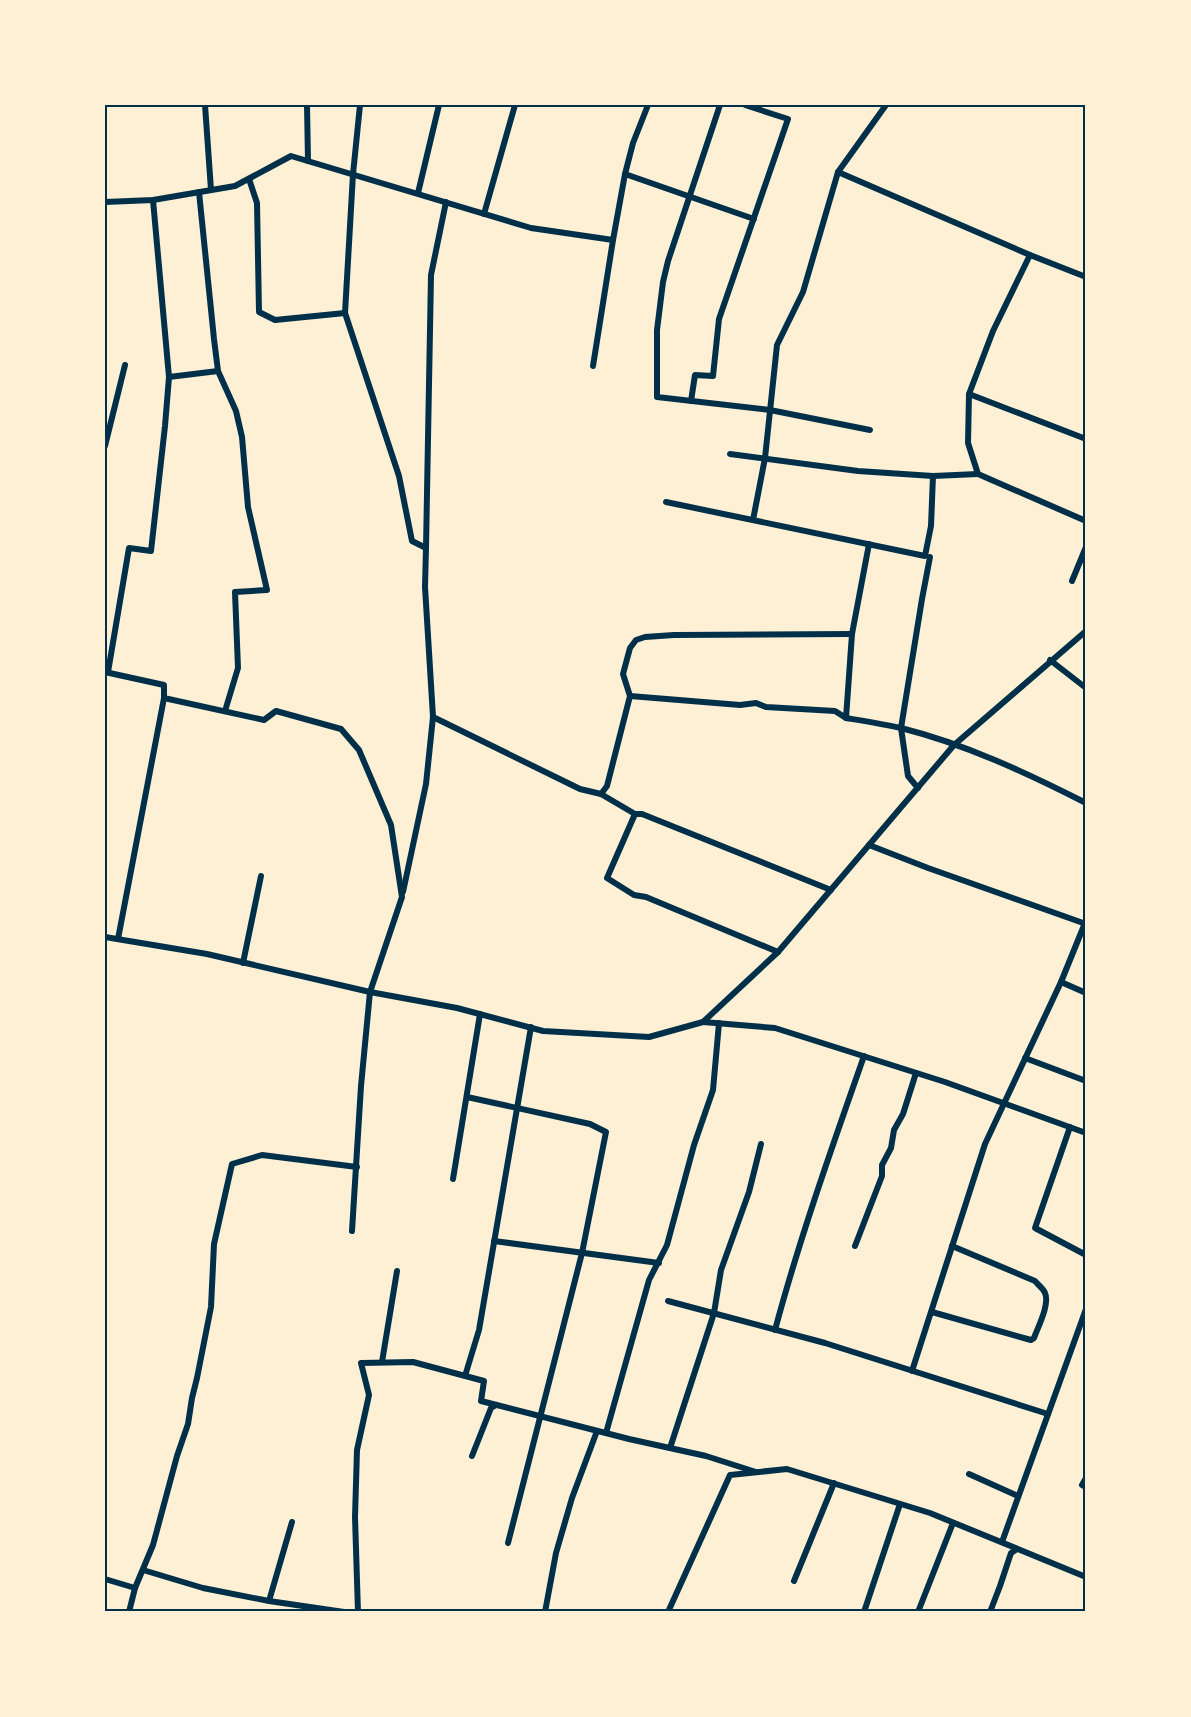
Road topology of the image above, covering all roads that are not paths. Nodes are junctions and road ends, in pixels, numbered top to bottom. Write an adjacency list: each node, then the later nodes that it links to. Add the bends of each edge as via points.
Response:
1 (205, 105): 15 (street)
2 (307, 105): 10 (street)
3 (360, 105): 12 (street)
4 (439, 105): 17 (street)
5 (515, 105): 22 (street)
6 (648, 105): 13 (street)
7 (720, 105): 18 (street)
8 (748, 105): 23 (street, via 788,119)
9 (886, 105): 11 (street)
10 (308, 161): 12 (street); 14 (street, via 291,156)
11 (838, 171): 25 (street); 34 (street, via 803,292 777,345)
12 (353, 174): 17 (street); 27 (street)
13 (625, 174): 18 (street); 24 (street)
14 (249, 178): 15 (street, via 235,186); 27 (street, via 257,203 259,312 275,320)
15 (211, 190): 16 (street)
16 (199, 192): 19 (street); 30 (street)
17 (418, 193): 21 (street)
18 (690, 197): 23 (street); 33 (street, via 663,282 657,397)
19 (153, 200): 20 (street); 31 (street)
20 (105, 202)
21 (446, 202): 22 (street); 47 (street, via 431,275)
22 (484, 214): 24 (street, via 531,228)
23 (754, 219): 33 (street, via 719,320 713,376 695,375)
24 (613, 240): 29 (street)
25 (1030, 255): 26 (street); 32 (street, via 993,331)
26 (1086, 277)
27 (345, 313): 47 (street, via 399,476 412,541)
28 (125, 365): 37 (street)
29 (593, 366)
30 (218, 371): 31 (street); 57 (street, via 236,411 242,437 248,507 267,590 235,592 238,668)
31 (169, 377): 53 (street, via 151,551 129,548)
32 (969, 394): 36 (street); 40 (street, via 968,443)
33 (691, 401): 34 (street)
34 (770, 410): 35 (street); 39 (street)
35 (870, 430)
36 (1086, 439)
37 (105, 446)
38 (730, 454): 39 (street)
39 (765, 458): 41 (street, via 858,471); 43 (street)
40 (978, 474): 41 (street); 44 (street)
41 (933, 476): 45 (street, via 925,556)
42 (666, 502): 43 (street)
43 (753, 520): 45 (street)
44 (1086, 521)
45 (869, 544): 51 (street)
46 (1086, 547): 49 (street)
47 (426, 548): 58 (street)
48 (930, 557): 60 (street)
49 (1072, 581)
50 (1086, 631): 52 (street)
51 (852, 634): 55 (street, via 645,637 636,640 626,660 623,674); 59 (street)
52 (1050, 660): 54 (street); 61 (street)
53 (106, 672): 56 (street, via 164,685)
54 (1086, 688)
55 (630, 696): 59 (street, via 835,711); 63 (street, via 607,786)
56 (165, 698): 57 (street); 72 (street)
57 (225, 711): 69 (street, via 264,720 276,711 341,729 359,750 391,825)
58 (433, 717): 63 (street, via 580,789); 69 (street, via 426,784)
59 (846, 718): 60 (street)
60 (901, 728): 61 (street); 62 (street, via 908,776)
61 (954, 745): 62 (street); 64 (street)
62 (918, 788): 66 (street)
63 (601, 794): 65 (street)
64 (1086, 803)
65 (635, 814): 68 (street); 73 (street, via 607,878 634,895)
66 (869, 844): 68 (street); 70 (street)
67 (261, 876): 74 (street)
68 (831, 890): 73 (street)
69 (402, 897): 76 (street)
70 (1086, 924): 75 (street)
71 (105, 936): 72 (street)
72 (118, 939): 74 (street)
73 (778, 952): 79 (street)
74 (243, 963): 76 (street)
75 (1061, 982): 77 (street); 83 (street)
76 (370, 992): 78 (street); 92 (street)
77 (1086, 993)
78 (480, 1014): 81 (street); 86 (street)
79 (703, 1022): 80 (street); 81 (street, via 649,1037)
80 (718, 1023): 82 (street, via 774,1028); 100 (street, via 713,1090)
81 (531, 1028): 88 (street)
82 (864, 1056): 84 (street); 106 (street, via 808,1216)
83 (1025, 1058): 85 (street); 87 (street)
84 (916, 1073): 87 (street); 96 (street)
85 (1086, 1081)
86 (467, 1097): 88 (street); 93 (street)
87 (1004, 1103): 89 (street); 97 (street)
88 (517, 1109): 95 (street); 98 (street, via 590,1124 606,1132)
89 (1070, 1127): 90 (street); 99 (street, via 1035,1228)
90 (1086, 1133)
91 (761, 1144): 105 (street, via 749,1192 721,1270)
92 (357, 1167): 94 (street); 131 (street, via 262,1155 232,1164 214,1244 211,1307 188,1424)
93 (453, 1179)
94 (352, 1231)
95 (494, 1241): 98 (street); 111 (street, via 479,1330)
96 (855, 1246)
97 (952, 1246): 104 (street); 104 (street, via 1035,1281 1044,1291 1044,1311 1031,1340)
98 (582, 1253): 100 (street); 114 (street)
99 (1086, 1255)
100 (659, 1263): 116 (street, via 649,1280)
101 (397, 1270): 109 (street)
102 (668, 1301): 105 (street)
103 (1086, 1309): 107 (street)
104 (932, 1312): 110 (street)
105 (714, 1313): 106 (street); 117 (street)
106 (775, 1330): 110 (street)
107 (1077, 1335): 108 (street); 113 (street)
108 (1086, 1338)
109 (382, 1362): 111 (street, via 413,1362); 140 (street, via 361,1363 369,1395 357,1450)
110 (912, 1371): 113 (street)
111 (465, 1376): 112 (street, via 484,1381 481,1401)
112 (496, 1405): 114 (street); 118 (street, via 491,1408)
113 (1048, 1414): 124 (street)
114 (541, 1417): 115 (street); 129 (street)
115 (597, 1431): 116 (street); 141 (street, via 556,1553)
116 (606, 1433): 117 (street)
117 (670, 1448): 119 (street)
118 (472, 1456)
119 (756, 1472): 122 (street, via 787,1469); 142 (street, via 730,1475)
120 (969, 1474): 124 (street)
121 (1086, 1478): 123 (street, via 1082,1485)
122 (834, 1483): 125 (street); 134 (street)
123 (1086, 1487)
124 (1018, 1496): 128 (street)
125 (900, 1504): 127 (street); 143 (street)
126 (292, 1522): 136 (street)
127 (953, 1522): 128 (street); 144 (street)
128 (1002, 1542): 130 (street)
129 (508, 1543)
130 (1017, 1549): 132 (street); 145 (street, via 1011,1553)
131 (143, 1569): 135 (street); 136 (street, via 203,1588)
132 (1086, 1577)
133 (105, 1580): 135 (street)
134 (794, 1581)
135 (135, 1588): 138 (street)
136 (269, 1601): 137 (street)
137 (310, 1610): 139 (street)
138 (129, 1612)
139 (344, 1612)
140 (358, 1612)
141 (545, 1612)
142 (668, 1612)
143 (864, 1612)
144 (918, 1612)
145 (990, 1612)

